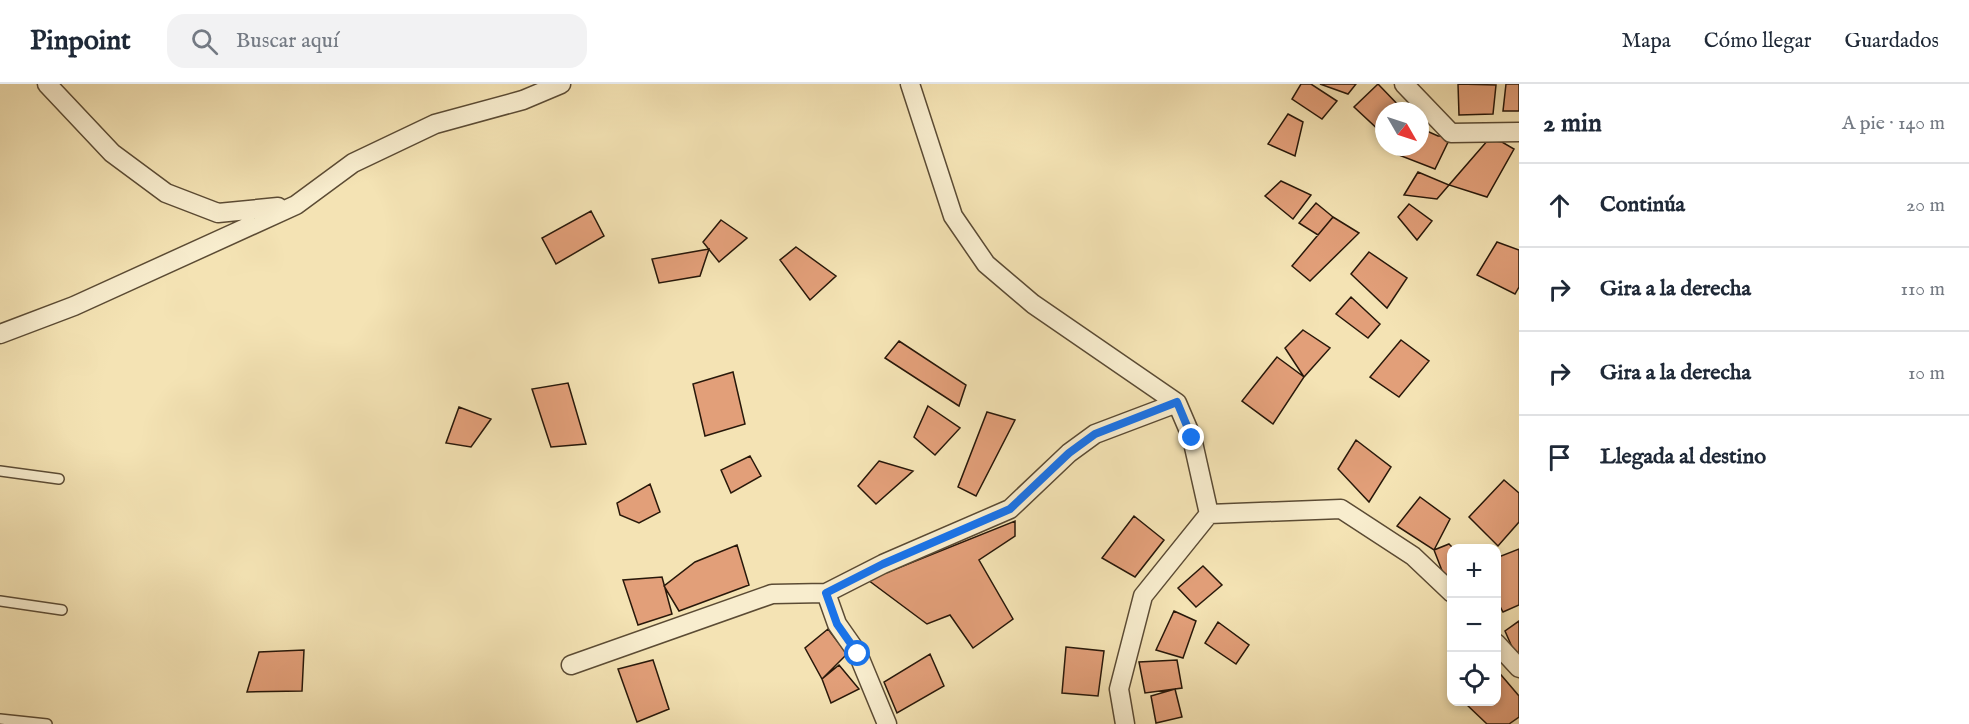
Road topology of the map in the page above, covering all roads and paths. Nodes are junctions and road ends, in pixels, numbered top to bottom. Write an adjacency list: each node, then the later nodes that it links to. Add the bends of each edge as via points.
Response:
1 (47, 84): 6 (street, via 112,153 166,193 218,213)
2 (561, 84): 6 (street, via 435,124 353,163)
3 (910, 84): 8 (street, via 952,216 986,264 1033,304)
4 (1404, 84): 5 (street, via 1451,133)
5 (1519, 132)
6 (296, 205): 7 (street, via 75,306)
7 (0, 334)
8 (1177, 402): 11 (street, via 1192,438); 13 (street, via 1095,434 1010,509)
9 (0, 471): 10 (lane)
10 (59, 478)
11 (1209, 514): 12 (street, via 1341,509 1413,556); 22 (street, via 1143,596 1119,689)
12 (1447, 588)
13 (826, 593): 17 (street, via 772,594); 21 (street, via 837,624 858,654)
14 (0, 601): 15 (lane)
15 (62, 610)
16 (1501, 648): 18 (street)
17 (571, 665)
18 (1519, 668)
19 (0, 718): 20 (lane)
20 (47, 724)
21 (887, 724)
22 (1125, 724)

